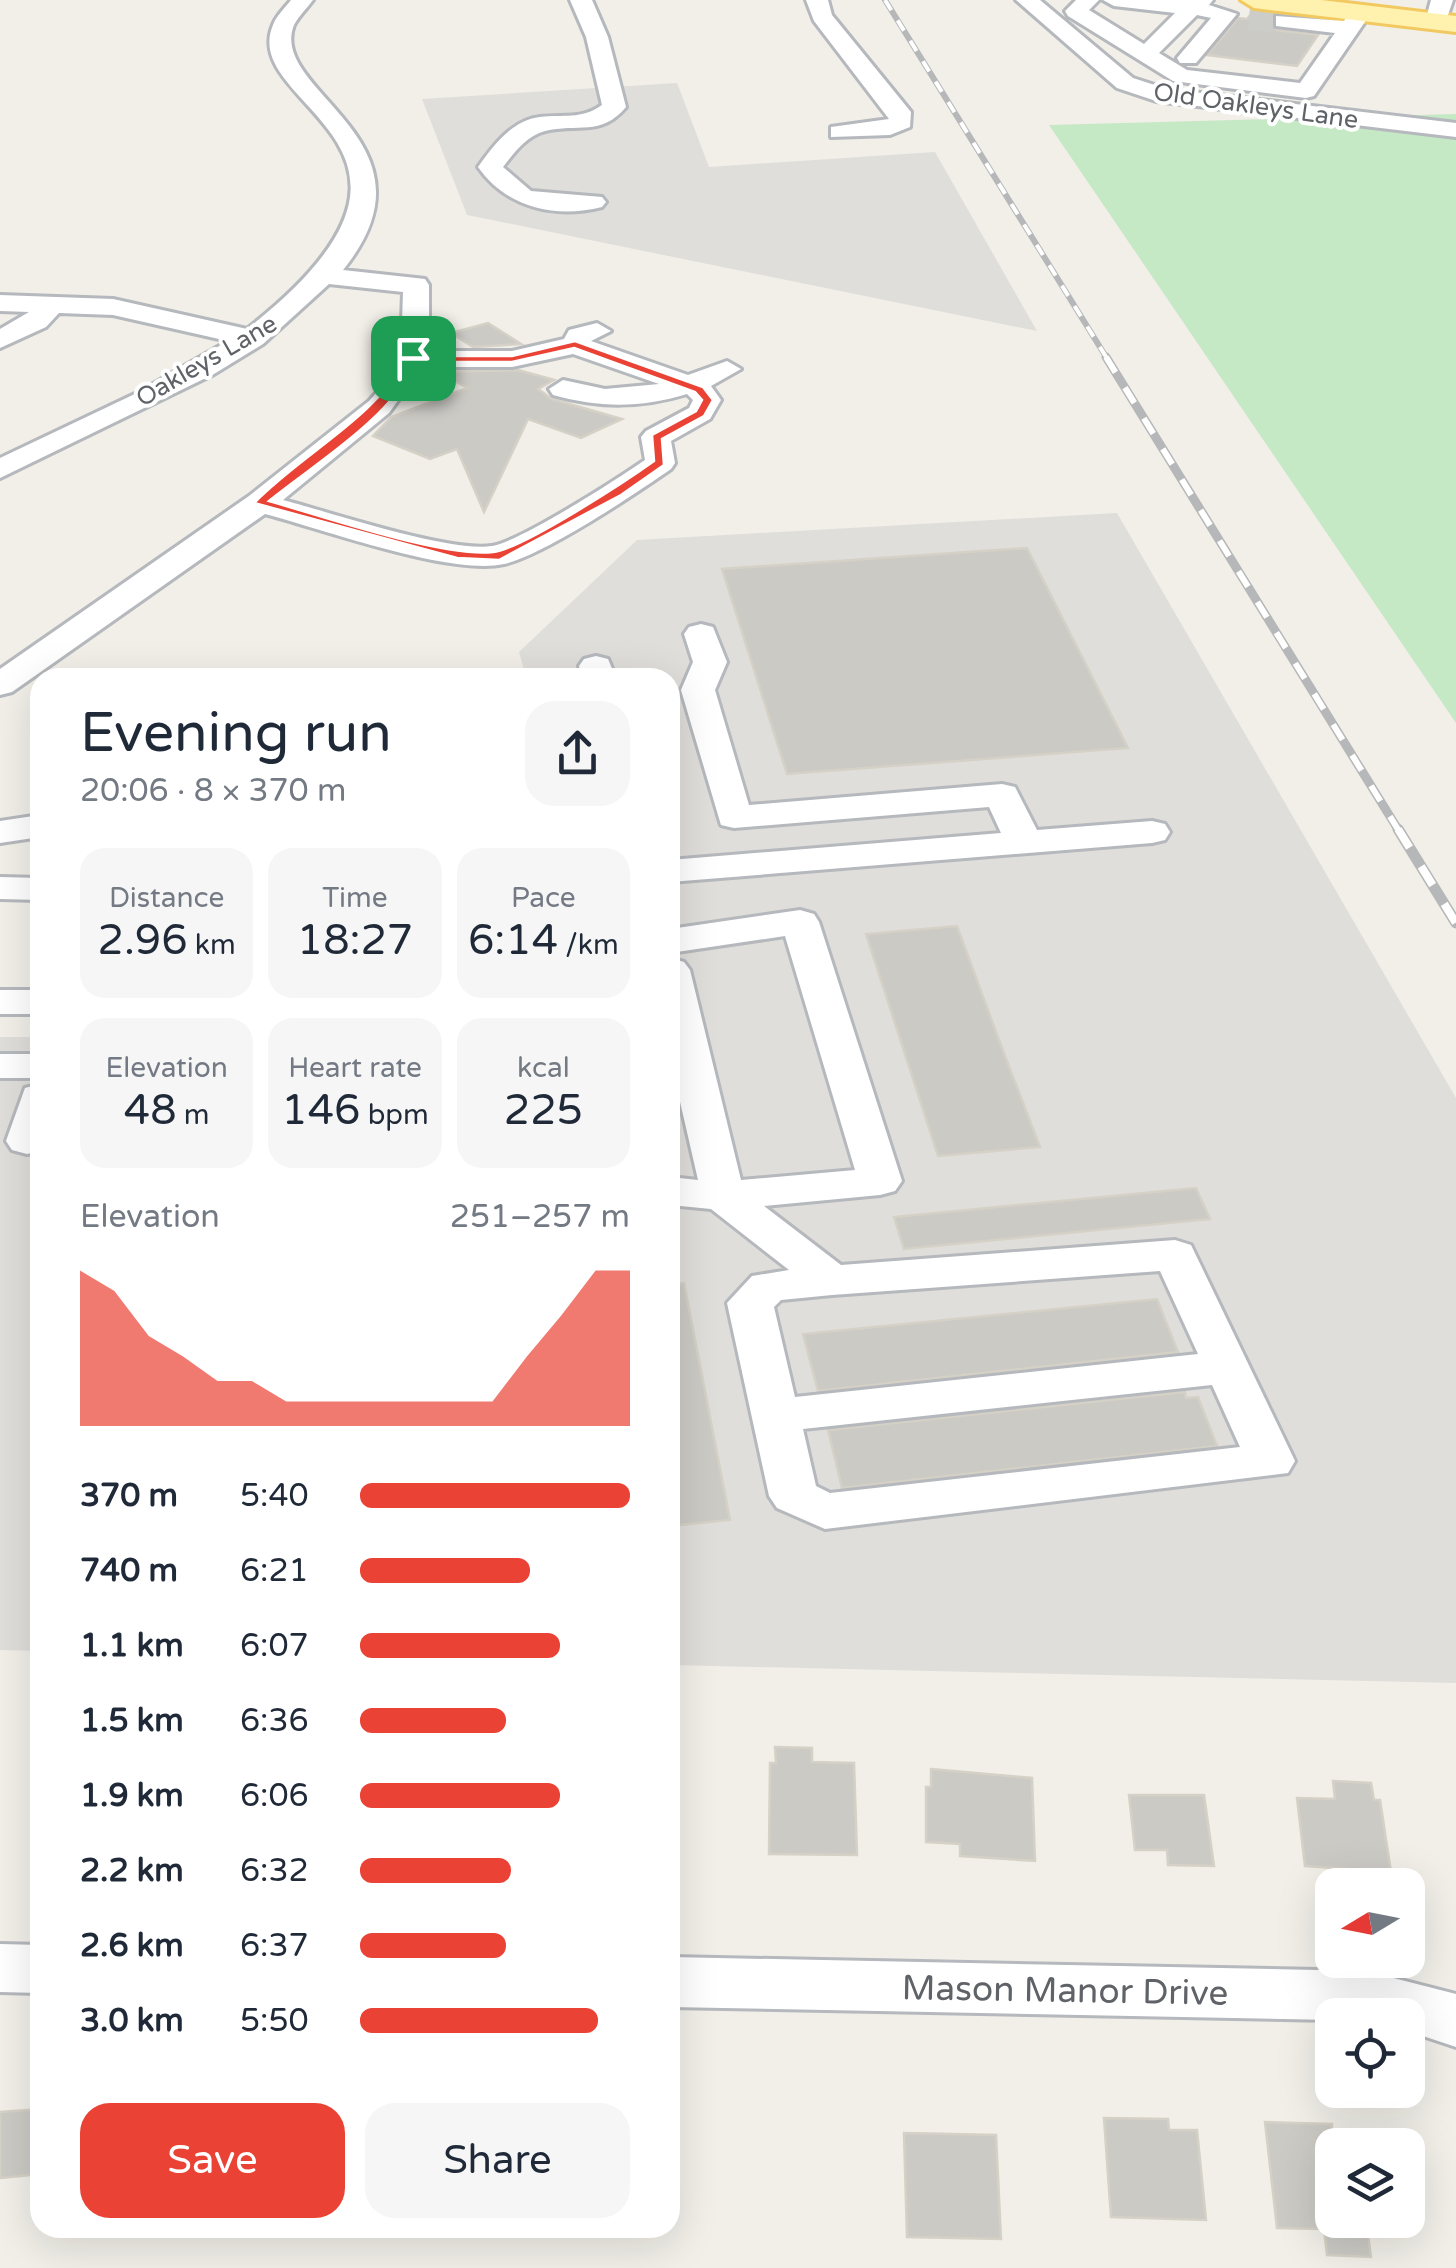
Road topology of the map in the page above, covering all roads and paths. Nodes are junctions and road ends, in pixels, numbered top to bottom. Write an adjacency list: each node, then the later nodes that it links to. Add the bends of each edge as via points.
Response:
1 (302, 0): 18 (street, Oakleys Lane, via 280,22 282,61 342,124 364,173 360,218)
2 (581, 0): 17 (street, via 614,107 592,123 539,124 511,140 490,166 505,190 532,200)
3 (817, 0): 16 (street, via 822,16 902,122)
4 (1027, 0): 15 (street, Old Oakleys Lane, via 1125,83 1164,96)
5 (1088, 0): 12 (street, via 1076,11)
6 (1114, 0): 7 (street)
7 (1197, 4): 8 (street); 12 (street)
8 (1243, 10): 9 (main road); 13 (street)
9 (1345, 13): 10 (main road); 11 (street); 14 (street)
10 (1444, 15)
11 (1284, 21)
12 (1146, 54): 13 (street); 14 (street, via 1181,76 1296,90 1306,91)
13 (1188, 58): 14 (street)
14 (1319, 74)
15 (1456, 130)
16 (839, 132)
17 (592, 202)
18 (325, 276): 21 (street, Oakleys Lane); 24 (street, via 416,286)
19 (54, 303): 20 (street); 21 (street, via 114,307); 22 (street)
20 (0, 304)
21 (253, 338): 27 (street, Oakleys Lane)
22 (0, 340)
23 (575, 344): 24 (street, via 512,359); 25 (street); 25 (street, via 588,332 612,332 727,369)
24 (413, 358): 28 (street, via 379,407)
25 (692, 387): 26 (street, via 624,398); 28 (street, via 707,400 700,414 656,438 660,462 617,493 499,556 457,555)
26 (563, 389)
27 (0, 469)
28 (260, 503): 30 (street)
29 (701, 634): 31 (street, via 710,662 698,690)
30 (0, 684)
31 (734, 817): 35 (street, via 1002,795); 36 (street)
32 (30, 828): 33 (street)
33 (0, 832)
34 (1152, 832): 35 (street)
35 (1024, 842): 36 (street)
36 (746, 865): 37 (street)
37 (680, 870)
38 (0, 888): 39 (street)
39 (30, 889)
40 (680, 940): 47 (street, via 800,922 880,1181)
41 (0, 1002): 42 (street)
42 (30, 1002)
43 (0, 1066): 44 (street)
44 (30, 1066)
45 (682, 1067): 47 (street)
46 (680, 1192): 47 (street)
47 (723, 1196): 48 (street)
48 (832, 1280): 49 (street, via 1175,1254); 50 (street, via 768,1288 750,1303)
49 (1228, 1367): 50 (street); 50 (street, via 1270,1461 825,1511 794,1496)
50 (775, 1416)
51 (0, 1968): 52 (street)
52 (30, 1968)
53 (680, 1982): 54 (street, Mason Manor Drive, via 1366,1996)
54 (1456, 2022)

